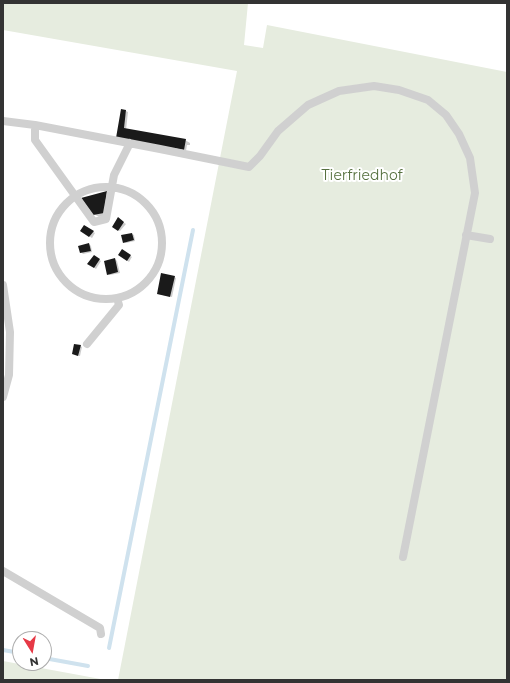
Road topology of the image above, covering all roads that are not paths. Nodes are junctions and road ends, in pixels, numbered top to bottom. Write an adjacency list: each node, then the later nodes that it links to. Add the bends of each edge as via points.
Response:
1 (3, 121): 2 (lane)
2 (35, 125): 3 (lane); 5 (lane, via 35,140)
3 (130, 143): 4 (lane, via 114,174); 6 (lane, via 249,167 278,131 308,105 339,91 374,86 399,90 428,100 446,115 459,134 470,158 476,193)
4 (112, 187): 5 (lane); 5 (lane, via 106,219 94,222); 9 (lane, via 135,193 152,208 162,228 163,250 155,271 140,288)
5 (76, 196): 9 (lane, via 56,213 49,234 50,256 60,277 77,292 98,299)
6 (466, 235): 7 (lane); 12 (lane)
7 (490, 239)
8 (3, 285): 11 (lane, via 10,332 9,375)
9 (117, 298): 10 (lane, via 119,305)
10 (87, 344)
11 (3, 397)
12 (403, 557)
13 (3, 571): 14 (lane, via 100,628)
14 (101, 634)

